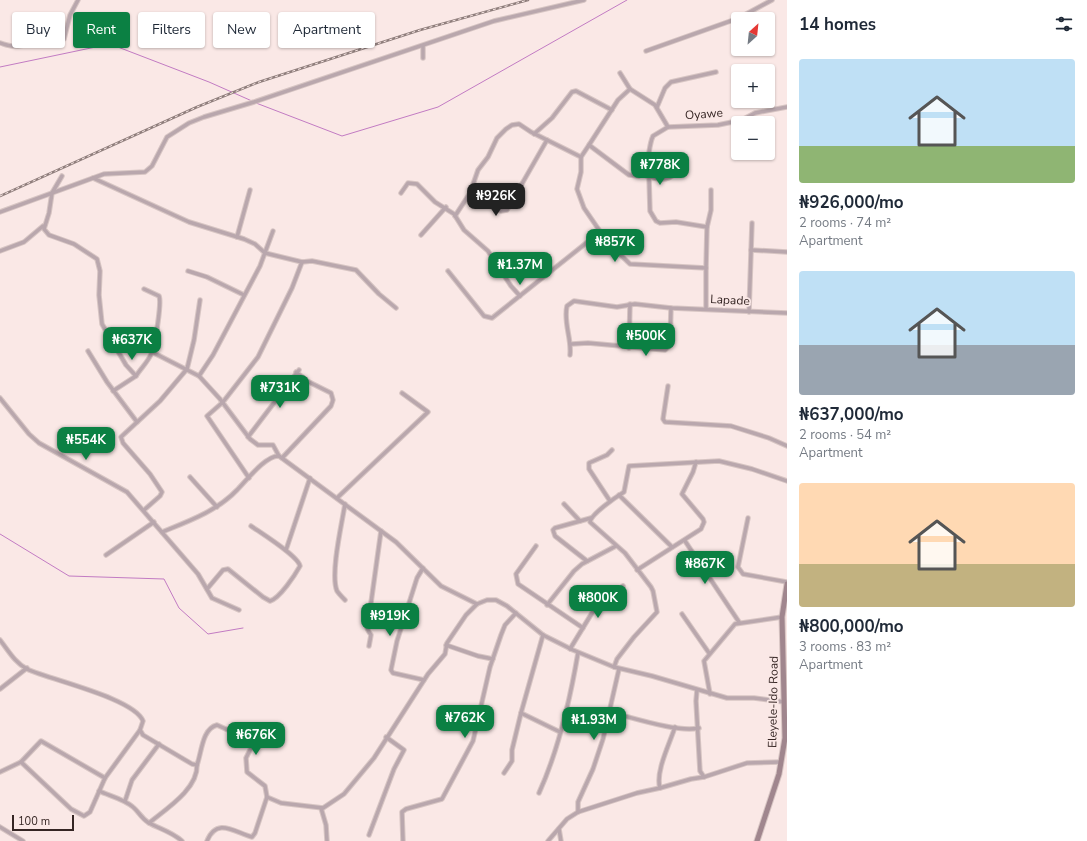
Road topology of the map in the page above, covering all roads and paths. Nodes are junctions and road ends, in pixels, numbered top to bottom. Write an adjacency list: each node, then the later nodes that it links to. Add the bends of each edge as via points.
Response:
1 (78, 0): 4 (street, via 70,15 64,39 14,47)
2 (584, 0): 5 (street, via 494,21)
3 (772, 0): 6 (street, via 739,18)
4 (0, 43)
5 (423, 46): 7 (street); 23 (street, via 204,116 167,137 152,166 145,172 104,174)
6 (646, 51)
7 (423, 58)
8 (716, 72): 11 (street, via 671,82 665,88)
9 (620, 73): 10 (street)
10 (630, 89): 11 (street); 13 (street)
11 (657, 107): 14 (street)
12 (787, 107): 14 (street, Oyawe, via 755,113 735,122 718,125)
13 (612, 110): 15 (street, via 576,91 572,92 552,118); 17 (street)
14 (668, 127): 19 (street, via 653,136)
15 (534, 134): 16 (street); 28 (street, via 516,124 502,132 478,170)
16 (547, 140): 18 (street); 28 (street, via 507,210 501,211)
17 (589, 145): 18 (street); 19 (street, via 629,175)
18 (581, 157): 36 (street, via 577,189 584,208)
19 (642, 174): 22 (street)
20 (674, 174): 22 (street, via 668,178)
21 (62, 176): 26 (street)
22 (649, 177): 34 (street, via 650,211 656,222)
23 (93, 178): 26 (street); 38 (street, via 189,222)
24 (250, 190): 38 (street)
25 (711, 190): 34 (street, via 712,210)
26 (52, 193): 30 (street); 33 (street, via 50,213)
27 (401, 193): 29 (street, via 408,183 412,182 435,202)
28 (470, 193): 31 (street)
29 (446, 207): 31 (street); 37 (street)
30 (0, 212)
31 (455, 216): 49 (street, via 464,230 488,251)
32 (752, 223): 39 (street)
33 (44, 226): 40 (street, via 24,242); 63 (street, via 45,232 74,244 97,259 100,271 101,320 126,365)
34 (707, 227): 44 (street)
35 (273, 231): 42 (street)
36 (600, 232): 44 (street, via 630,264); 49 (street)
37 (421, 235)
38 (236, 237): 42 (street, via 255,244)
39 (750, 250): 41 (street); 55 (street)
40 (0, 251)
41 (787, 252)
42 (265, 253): 43 (street); 48 (street)
43 (302, 262): 52 (street, via 312,260 356,270); 69 (street, via 264,345)
44 (706, 268): 54 (street)
45 (188, 271): 48 (street)
46 (448, 271): 49 (street, via 487,318 492,318)
47 (144, 289): 60 (street, via 160,298)
48 (244, 295): 64 (street, via 213,355)
49 (520, 296)
50 (200, 300): 62 (street)
51 (630, 304): 53 (street, Lapade); 57 (street, Lapade, via 617,307 571,303 565,313); 58 (street)
52 (396, 308)
53 (671, 308): 54 (street, Lapade); 58 (street, via 668,349)
54 (706, 309): 55 (street, Lapade)
55 (749, 312): 56 (street, Lapade)
56 (787, 313)
57 (572, 344): 58 (street, via 588,343); 61 (street)
58 (629, 348)
59 (88, 351): 66 (street)
60 (152, 352): 62 (street); 63 (street)
61 (570, 355)
62 (187, 369): 64 (street); 70 (street, via 160,401)
63 (136, 376): 66 (street)
64 (199, 376): 69 (street)
65 (668, 386): 72 (street, via 663,419 666,422 731,426)
66 (113, 391): 70 (street)
67 (402, 393): 81 (street, via 428,412)
68 (0, 398): 86 (street, via 34,439 121,488)
69 (223, 402): 71 (street); 77 (street, via 208,414 208,418)
70 (137, 422): 86 (street, via 123,434 122,440 162,492)
71 (248, 437): 74 (street, via 257,444 273,445); 74 (street, via 298,371 307,381 331,393 333,400 331,406)
72 (787, 446)
73 (612, 450): 82 (street, via 608,455 589,463 589,469)
74 (280, 457): 77 (street, via 266,461); 78 (street)
75 (696, 462): 79 (street, via 719,461); 80 (street, via 632,464 628,468 625,490); 94 (street, via 682,494 704,522 701,529)
76 (190, 477): 85 (street)
77 (249, 478): 85 (street)
78 (310, 478): 81 (street); 98 (street)
79 (787, 481)
80 (620, 495): 82 (street); 97 (street)
81 (337, 498): 83 (street)
82 (610, 501): 87 (street)
83 (345, 504): 92 (street); 106 (street, via 335,578 338,593)
84 (564, 504): 89 (street)
85 (217, 507): 93 (street)
86 (144, 510): 90 (street)
87 (591, 518): 89 (street); 96 (street, via 592,525)
88 (748, 518): 103 (street, via 738,567 744,574)
89 (580, 521): 100 (street, via 555,528 553,532)
90 (154, 522): 93 (street); 99 (street)
91 (251, 526): 98 (street)
92 (381, 531): 101 (street); 118 (street, via 370,610 365,622 371,635)
93 (162, 532): 105 (street, via 198,574)
94 (685, 541): 97 (street); 113 (street)
95 (536, 546): 108 (street, via 516,574 516,580 523,588)
96 (616, 546): 100 (street); 102 (street, via 625,553)
97 (672, 547): 102 (street)
98 (286, 550): 105 (street, via 300,566 273,600 264,597 228,569 223,570)
99 (106, 555)
100 (587, 561): 108 (street, via 569,576)
101 (423, 568): 107 (street, via 443,588); 126 (street, via 417,578 398,636 391,670 393,673)
102 (637, 570): 123 (street, via 653,592 658,612 634,637)
103 (787, 583): 112 (main road, Eleyele-Ido Road)
104 (623, 586): 114 (street, via 595,608)
105 (206, 589): 109 (street, via 212,598)
106 (345, 600)
107 (477, 604): 110 (street, via 496,600); 117 (street, via 466,615)
108 (547, 604): 114 (street)
109 (239, 610)
110 (516, 613): 115 (street); 122 (street, via 503,629)
111 (682, 614): 121 (street)
112 (782, 617): 113 (street); 130 (main road, Eleyele-Ido Road)
113 (739, 622): 121 (street, via 731,627)
114 (583, 628): 119 (street)
115 (543, 635): 119 (street); 132 (street)
116 (0, 640): 124 (street, via 16,661)
117 (446, 645): 122 (street, via 478,656); 126 (street, via 445,654)
118 (369, 646)
119 (570, 648): 120 (street)
120 (578, 652): 123 (street); 133 (street)
121 (710, 653): 129 (street, via 704,663)
122 (493, 658): 163 (street, via 470,746 442,799 402,812)
123 (614, 667): 125 (street)
124 (27, 668): 127 (street); 137 (street, via 88,688 123,704 142,718)
125 (619, 669): 128 (street); 131 (street)
126 (424, 680): 139 (street)
127 (0, 689)
128 (697, 690): 129 (street); 135 (street)
129 (710, 694): 130 (street, via 727,698)
130 (784, 702): 142 (main road, Eleyele-Ido Road, via 785,738)
131 (609, 712): 134 (street); 136 (street)
132 (521, 713): 138 (street); 145 (street, via 512,750 512,761)
133 (566, 713): 136 (street); 138 (street)
134 (675, 727): 135 (street, via 692,730); 148 (street, via 661,766 658,781)
135 (698, 728): 147 (street, via 700,771)
136 (605, 729): 154 (street, via 597,759 578,802)
137 (140, 730): 140 (street, via 143,735); 146 (street)
138 (560, 732): 150 (street, via 551,765)
139 (386, 737): 153 (street, via 374,758 344,794); 158 (street, via 404,750)
140 (159, 744): 143 (street); 152 (street, via 132,780)
141 (21, 762): 144 (street); 146 (street, via 42,741); 149 (street, via 79,815 84,816 90,812)
142 (781, 762): 147 (street, via 747,763); 166 (main road, Eleyele-Ido Road)
143 (198, 765): 151 (street, via 207,730 217,725 234,732 250,740 252,746 246,758 247,772 265,786); 155 (street, via 197,776 184,792)
144 (1, 770)
145 (504, 773)
146 (105, 778): 149 (street)
147 (704, 778): 148 (street)
148 (660, 788): 154 (street)
149 (99, 791): 152 (street)
150 (539, 793)
151 (267, 797): 153 (street, via 281,803); 161 (street, via 252,836 218,828 211,831)
152 (125, 801): 155 (street)
153 (321, 808): 162 (street)
154 (578, 812): 157 (street)
155 (149, 823): 160 (street)
156 (0, 827): 159 (street)
157 (559, 828): 164 (street); 165 (street)
158 (369, 834)
159 (23, 841)
160 (182, 841)
161 (207, 841)
162 (327, 841)
163 (403, 841)
164 (548, 841)
165 (560, 841)
166 (757, 841)

